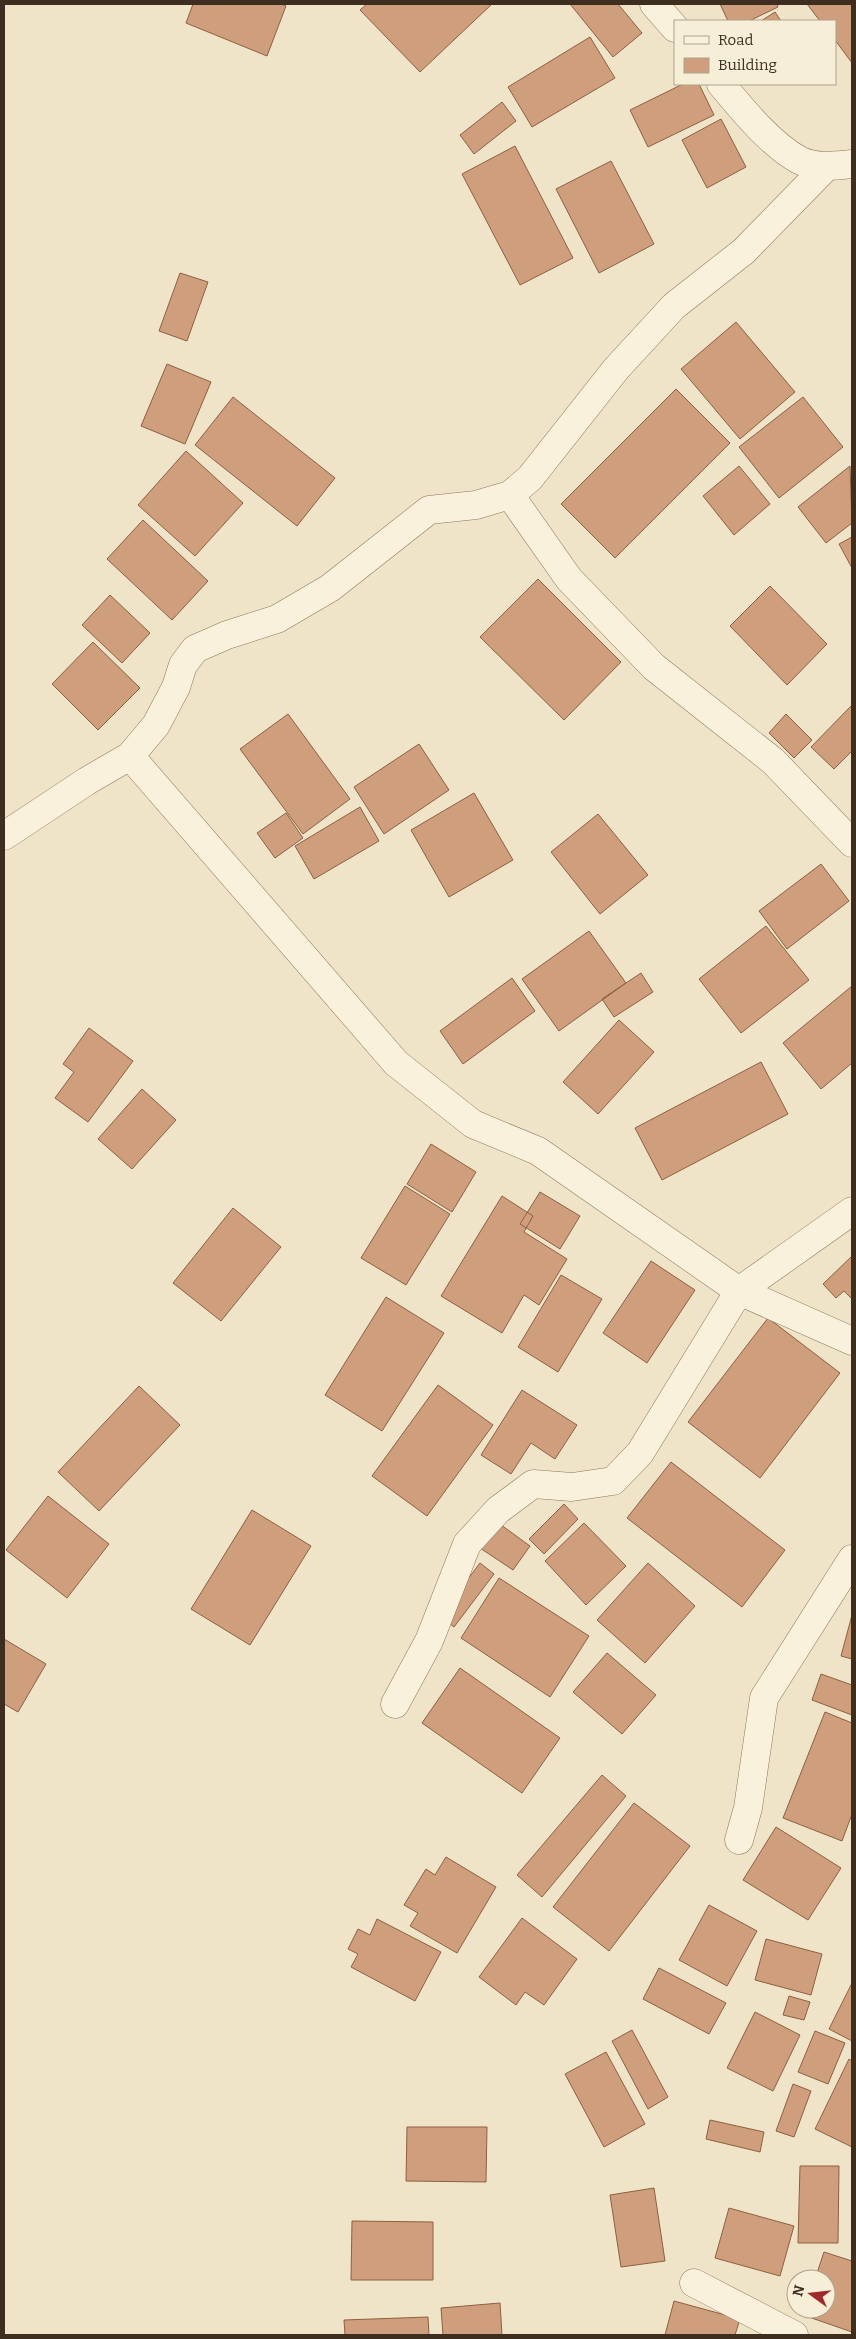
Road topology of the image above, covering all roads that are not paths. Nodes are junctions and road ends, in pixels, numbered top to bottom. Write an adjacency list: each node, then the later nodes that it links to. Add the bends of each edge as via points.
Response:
1 (654, 4): 2 (street)
2 (674, 27)
3 (722, 85): 4 (street, via 757,127 799,160)
4 (839, 165): 5 (street, via 744,251 674,306 616,369 530,478)
5 (510, 495): 6 (street, via 476,505 429,510 330,588 277,619 195,649 183,665 156,725); 8 (street, via 569,578 654,666 773,761)
6 (130, 756): 7 (street); 10 (street, via 396,1063 473,1124 538,1150)
7 (4, 836)
8 (852, 843)
9 (852, 1211): 10 (street)
10 (739, 1291): 11 (street); 13 (street, via 640,1453 613,1481 572,1487 534,1484 498,1510 467,1544 429,1641)
11 (852, 1342)
12 (852, 1559): 14 (street, via 764,1698 748,1808)
13 (395, 1704)
14 (740, 1840)
15 (694, 2283): 16 (street)
16 (794, 2335)

